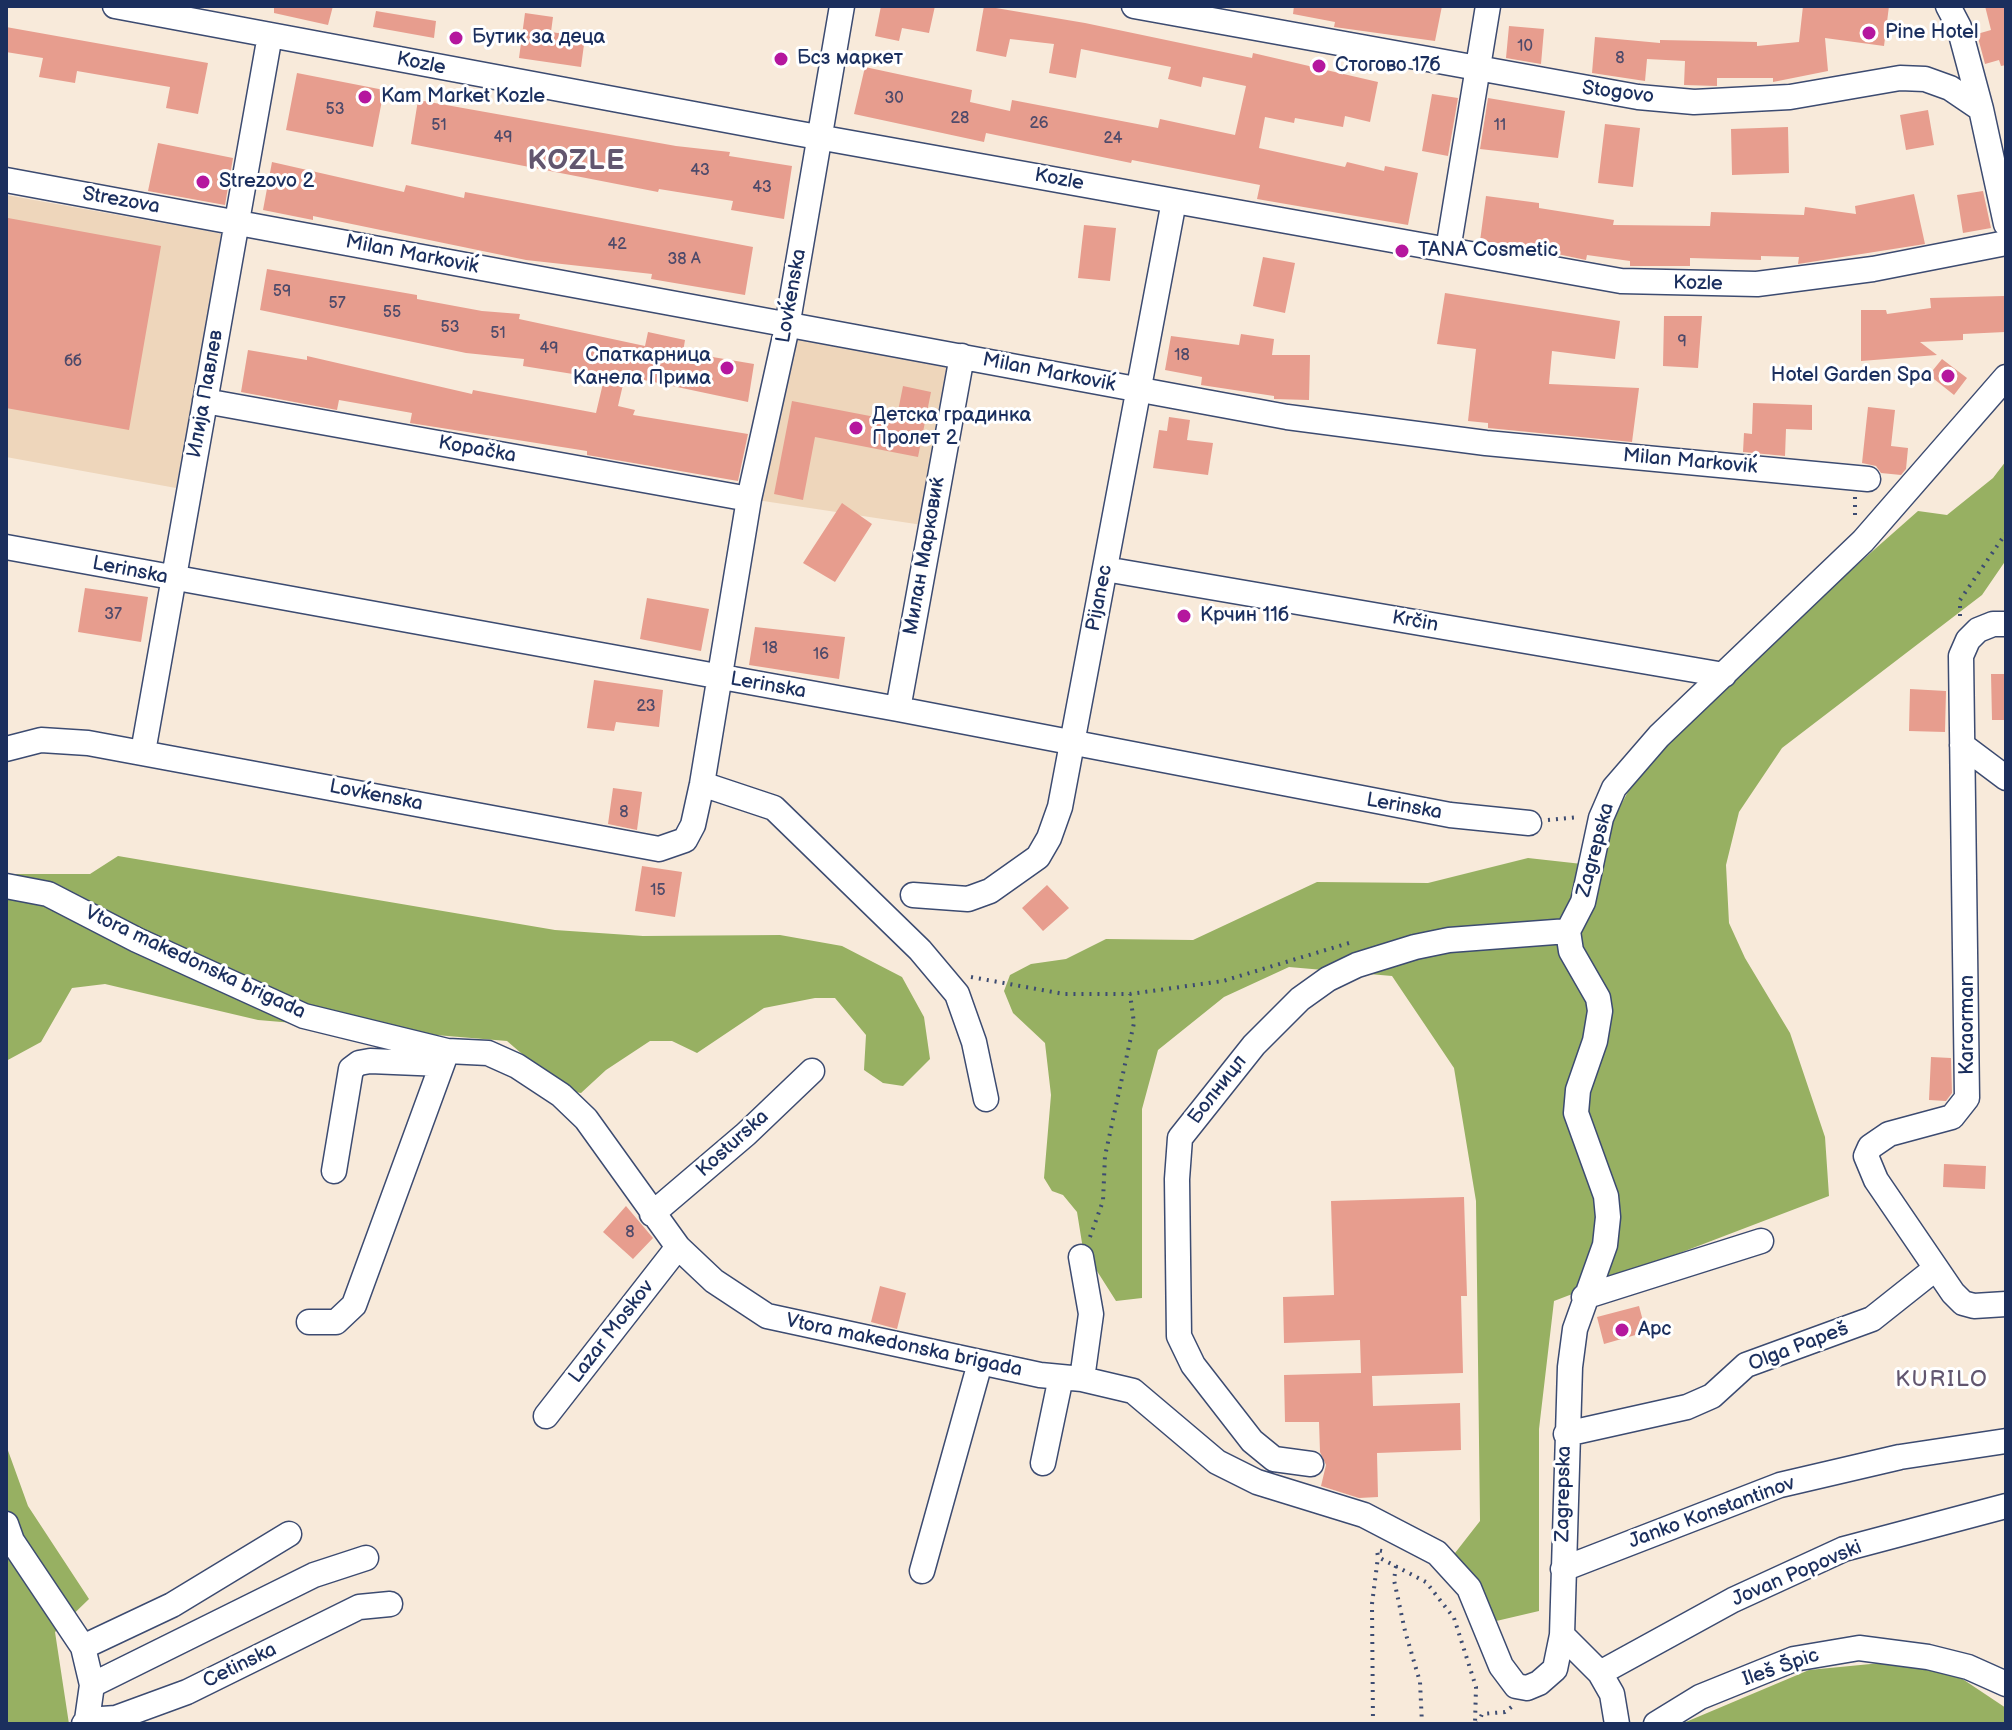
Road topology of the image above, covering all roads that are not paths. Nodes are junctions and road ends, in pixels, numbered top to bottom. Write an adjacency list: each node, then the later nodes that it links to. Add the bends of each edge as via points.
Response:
1 (115, 6): 6 (street, Kozle)
2 (842, 6): 9 (street, Lovḱenska)
3 (1134, 6): 7 (street, Stogovo)
4 (1488, 6): 7 (street)
5 (1948, 6): 8 (street, via 1959,27)
6 (270, 35): 9 (street, Kozle); 12 (street, Илија Павлев)
7 (1480, 71): 8 (street, Stogovo, via 1694,102 1790,97 1900,78 1925,79); 15 (street)
8 (1981, 109): 13 (street)
9 (819, 137): 11 (street, Kozle); 16 (street, Lovḱenska)
10 (6, 180): 12 (street, Strezova)
11 (1174, 201): 15 (street, Kozle); 19 (street, Pijanec)
12 (237, 222): 16 (street, Milan Markoviḱ); 20 (street, Илија Павлев)
13 (2006, 224)
14 (2006, 243): 15 (street, Kozle, via 1818,278 1700,285 1621,281)
15 (1448, 250)
16 (787, 327): 17 (street, Milan Markoviḱ); 22 (street, Lovḱenska)
17 (962, 356): 19 (street, Milan Markoviḱ); 29 (street, Милан Марковиќ)
18 (2006, 377): 27 (street, Zagrepska, via 1863,541)
19 (1137, 389): 21 (street, Milan Markoviḱ, via 1390,432); 24 (street, Pijanec)
20 (205, 401): 22 (street, Kopačka); 25 (street, Илија Павлев)
21 (1862, 478)
22 (749, 499): 28 (street, Lovḱenska)
23 (6, 547): 25 (street, Lerinska)
24 (1105, 569): 27 (street, Krčin); 30 (street, Pijanec)
25 (174, 580): 28 (street, Lerinska); 33 (street, Илија Павлев)
26 (2006, 624): 31 (street, Karaorman, via 1978,630 1961,656)
27 (1724, 675): 39 (street, Zagrepska, via 1614,788 1601,818 1583,902)
28 (721, 677): 29 (street, Lerinska); 35 (street, Lovḱenska)
29 (898, 709): 30 (street, Lerinska)
30 (1072, 743): 36 (street, Lerinska, via 1450,815); 38 (street, Pijanec, via 1060,807 1038,857 1008,881 968,899)
31 (1962, 745): 34 (street); 48 (street, Karaorman, via 1967,1098 1952,1117 1889,1134 1866,1156)
32 (6, 749): 33 (street, Lovḱenska, via 60,740)
33 (143, 752): 35 (street, Lovḱenska, via 659,849 685,840)
34 (2006, 778)
35 (702, 784): 42 (street, via 774,808 790,820 937,970 957,994)
36 (1529, 823)
37 (6, 886): 40 (street, Vtora makedonska brigada, via 48,894 304,1016)
38 (913, 895)
39 (1568, 931): 49 (street, Zagrepska, via 1578,966 1598,998 1600,1022 1576,1113 1606,1196 1608,1217 1605,1245); 58 (street, Болницл, via 1449,940 1357,965 1328,979 1254,1045 1180,1138 1179,1336 1193,1365 1252,1441 1274,1459)
40 (444, 1057): 43 (street, via 370,1061 351,1069); 44 (street, Vtora makedonska brigada, via 488,1053 561,1095 586,1119); 51 (street, via 354,1305 336,1322)
41 (812, 1071): 44 (street, Kosturska)
42 (986, 1099)
43 (334, 1171)
44 (652, 1214): 46 (street, Vtora makedonska brigada)
45 (1761, 1241): 49 (street)
46 (678, 1247): 52 (street, Vtora makedonska brigada, via 714,1281 767,1316); 54 (street, Lazar Moskov)
47 (1081, 1257): 53 (street, via 1091,1314)
48 (1935, 1269): 50 (street, Karaorman, via 1963,1303); 55 (street, Olga Papeš, via 1872,1319 1746,1365 1712,1396 1687,1407)
49 (1584, 1297): 55 (street, Zagrepska, via 1575,1329)
50 (2006, 1304)
51 (309, 1322)
52 (980, 1363): 53 (street, Vtora makedonska brigada); 64 (street)
53 (1071, 1378): 57 (street); 66 (street, Vtora makedonska brigada, via 1133,1391 1217,1462 1257,1482 1364,1515 1437,1553 1469,1588 1516,1686 1527,1688 1555,1669)
54 (546, 1416)
55 (1566, 1434): 63 (street, Zagrepska)
56 (2006, 1441): 63 (street, Janko Konstantinov, via 1900,1457 1780,1485)
57 (1043, 1463)
58 (1311, 1464)
59 (2006, 1506): 68 (street, Jovan Popovski, via 1844,1549 1733,1600)
60 (6, 1524): 67 (street, Cetinska)
61 (289, 1534): 67 (street, via 172,1605)
62 (366, 1558): 70 (street, via 314,1575)
63 (1563, 1569): 66 (street, Zagrepska)
64 (922, 1571)
65 (390, 1604): 71 (street, Cetinska, via 359,1607 187,1692 116,1718)
66 (1562, 1635): 68 (street)
67 (83, 1647): 70 (street, Cetinska)
68 (1600, 1673): 72 (street, via 1612,1694)
69 (2006, 1684): 73 (street, Ileš Špic, via 1928,1657 1859,1648 1794,1659 1700,1697)
70 (92, 1685): 71 (street, Cetinska)
71 (86, 1722)
72 (1617, 1724)
73 (1656, 1724)

